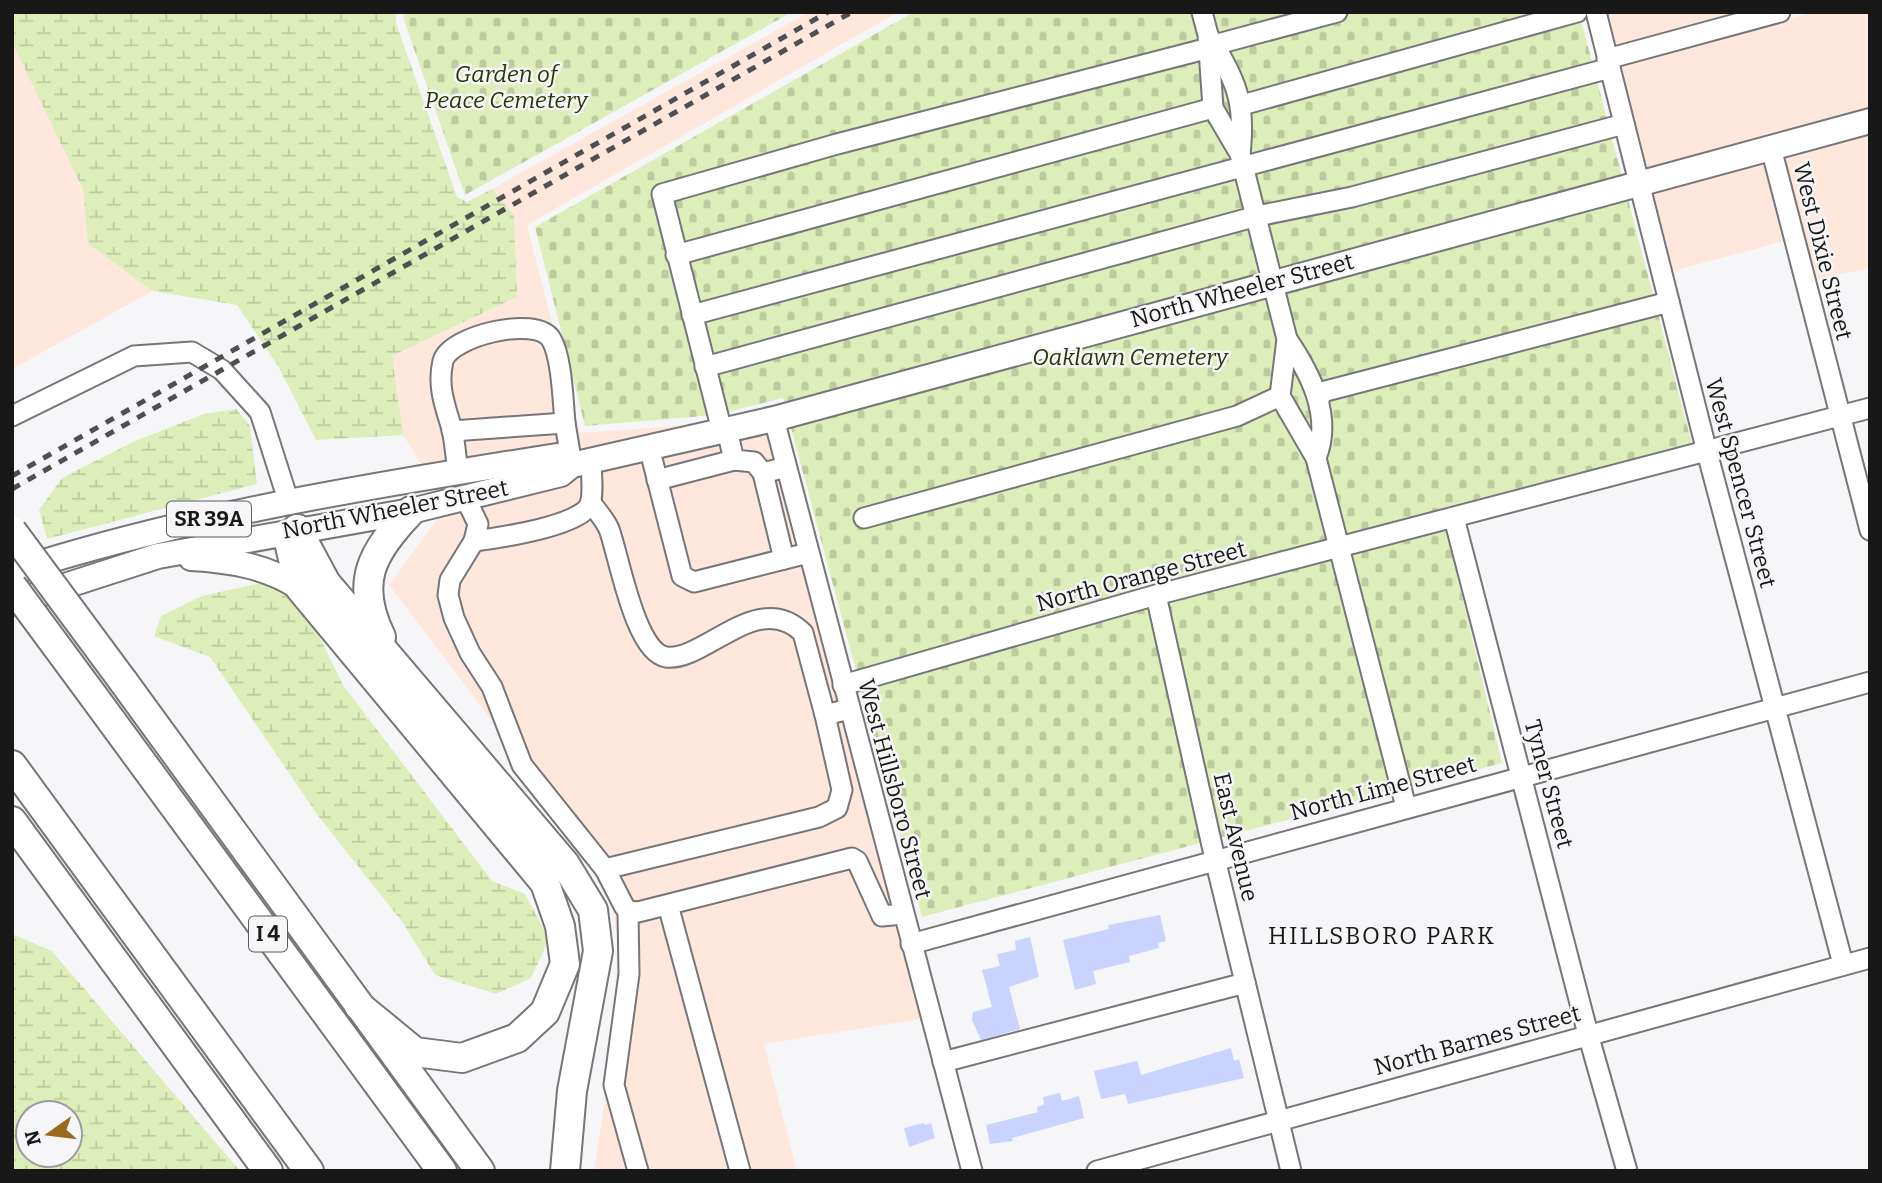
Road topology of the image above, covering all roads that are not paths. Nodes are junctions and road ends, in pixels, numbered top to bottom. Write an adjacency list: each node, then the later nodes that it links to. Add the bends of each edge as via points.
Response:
1 (1202, 12): 6 (street)
2 (1337, 12): 6 (street)
3 (1577, 12): 8 (street)
4 (1596, 12): 7 (street, West Spencer Street)
5 (1780, 12): 7 (street)
6 (1210, 43): 8 (street, via 1235,80); 9 (street); 16 (street, via 662,194)
7 (1608, 64): 11 (street, West Spencer Street); 13 (street)
8 (1242, 104): 13 (street)
9 (1213, 108): 13 (street); 16 (street)
10 (1870, 121): 12 (main road, North Wheeler Street)
11 (1624, 124): 14 (street, West Spencer Street); 15 (street, via 1352,197)
12 (1772, 148): 14 (main road, North Wheeler Street); 26 (street, West Dixie Street)
13 (1242, 160): 15 (street); 19 (street)
14 (1639, 182): 17 (main road, North Wheeler Street); 18 (street, West Spencer Street)
15 (1257, 216): 17 (street); 21 (street)
16 (676, 255): 19 (street)
17 (1274, 281): 20 (street); 27 (main road, North Wheeler Street)
18 (1669, 302): 23 (street, via 1322,392); 32 (street, West Spencer Street)
19 (692, 315): 21 (street)
20 (1287, 338): 22 (street); 23 (street, via 1307,367)
21 (705, 367): 29 (street)
22 (1280, 396): 33 (street); 44 (street, via 1237,416)
23 (1319, 400): 33 (street, via 1322,444)
24 (1870, 408): 26 (street)
25 (12, 416): 43 (street, via 134,356 192,352 222,370 260,412)
26 (1840, 416): 32 (street); 46 (street, West Dixie Street)
27 (774, 419): 29 (main road, North Wheeler Street); 36 (street, West Hillsboro Street)
28 (565, 423): 30 (street); 30 (street, via 552,340 541,328 526,327 466,339 443,359 442,402); 35 (street)
29 (724, 430): 31 (main road, North Wheeler Street); 34 (street)
30 (452, 431): 37 (street)
31 (649, 447): 35 (main road, North Wheeler Street); 39 (street)
32 (1707, 452): 45 (street); 61 (street, West Spencer Street)
33 (1317, 458): 49 (street)
34 (734, 460): 38 (street, via 754,462); 39 (street)
35 (588, 461): 37 (main road, North Wheeler Street / SR 39A, via 557,456); 40 (main road, North Wheeler Street / SR 39A, via 561,474); 41 (street)
36 (786, 467): 38 (street); 50 (street, West Hillsboro Street)
37 (458, 471): 43 (main road, North Wheeler Street / SR 39A)
38 (763, 473): 52 (street)
39 (657, 480): 52 (street, via 687,582)
40 (466, 497): 42 (main road, North Wheeler Street / SR 39A); 48 (street, via 478,524)
41 (591, 503): 48 (street, via 583,514 562,521); 63 (street, via 607,526 639,630 653,650 665,657 681,655 739,624 780,619 794,623 803,633)
42 (411, 511): 43 (main road, North Wheeler Street / SR 39A); 58 (highway, via 385,539 368,579 371,616)
43 (293, 516): 51 (main road, North Wheeler Street / SR 39A); 53 (main road, North Wheeler Street / SR 39A, via 140,534); 55 (highway, via 289,542); 58 (highway, via 326,583)
44 (864, 518)
45 (1454, 518): 49 (street, North Orange Street); 65 (street, Tyner Street)
46 (1870, 530)
47 (12, 531): 77 (highway, bridge)
48 (474, 541): 69 (street, via 450,580 454,618 492,687 522,765)
49 (1337, 548): 56 (street, North Orange Street); 66 (street)
50 (808, 553): 52 (street); 60 (street, West Hillsboro Street)
51 (158, 556): 55 (main road, via 234,563 278,574); 57 (main road, North Wheeler Street / SR 39A)
52 (785, 559)
53 (12, 572)
54 (12, 586): 83 (highway, I 4, bridge)
55 (300, 588): 77 (highway, via 545,883 560,926 565,964 545,1012 517,1038 462,1058 415,1052)
56 (1156, 596): 60 (street, North Orange Street); 68 (street, East Avenue)
57 (12, 603)
58 (396, 667): 85 (highway, via 565,864 593,910 598,951 572,1091)
59 (1870, 682): 61 (street, North Lime Street)
60 (843, 685): 62 (street, West Hillsboro Street)
61 (1774, 708): 65 (street, North Lime Street); 75 (street, West Spencer Street)
62 (849, 709): 63 (street); 72 (street, West Hillsboro Street)
63 (825, 715): 69 (street, via 842,790 837,808 820,817)
64 (12, 765): 82 (highway)
65 (1521, 775): 66 (street, North Lime Street); 78 (street, Tyner Street)
66 (1406, 807): 68 (street, North Lime Street)
67 (12, 821): 81 (highway)
68 (1215, 859): 73 (street, North Lime Street); 76 (street, East Avenue)
69 (605, 869): 71 (street)
70 (668, 905): 71 (street); 72 (street, via 852,858 882,916); 87 (street)
71 (628, 911): 86 (street, via 629,974 614,1085)
72 (903, 914): 73 (street, West Hillsboro Street)
73 (911, 944): 79 (street, West Hillsboro Street)
74 (1870, 958): 75 (street, North Barnes Street)
75 (1843, 964): 78 (street, North Barnes Street)
76 (1245, 983): 79 (street); 80 (street, East Avenue)
77 (359, 1006): 84 (highway)
78 (1588, 1034): 80 (street, North Barnes Street); 91 (street, Tyner Street)
79 (943, 1062): 88 (street, West Hillsboro Street)
80 (1278, 1120): 89 (street, North Barnes Street); 90 (street, East Avenue)
81 (266, 1171)
82 (309, 1171)
83 (442, 1171)
84 (480, 1171)
85 (565, 1171)
86 (638, 1171)
87 (740, 1171)
88 (972, 1171)
89 (1097, 1171)
90 (1292, 1171)
91 (1627, 1171)

